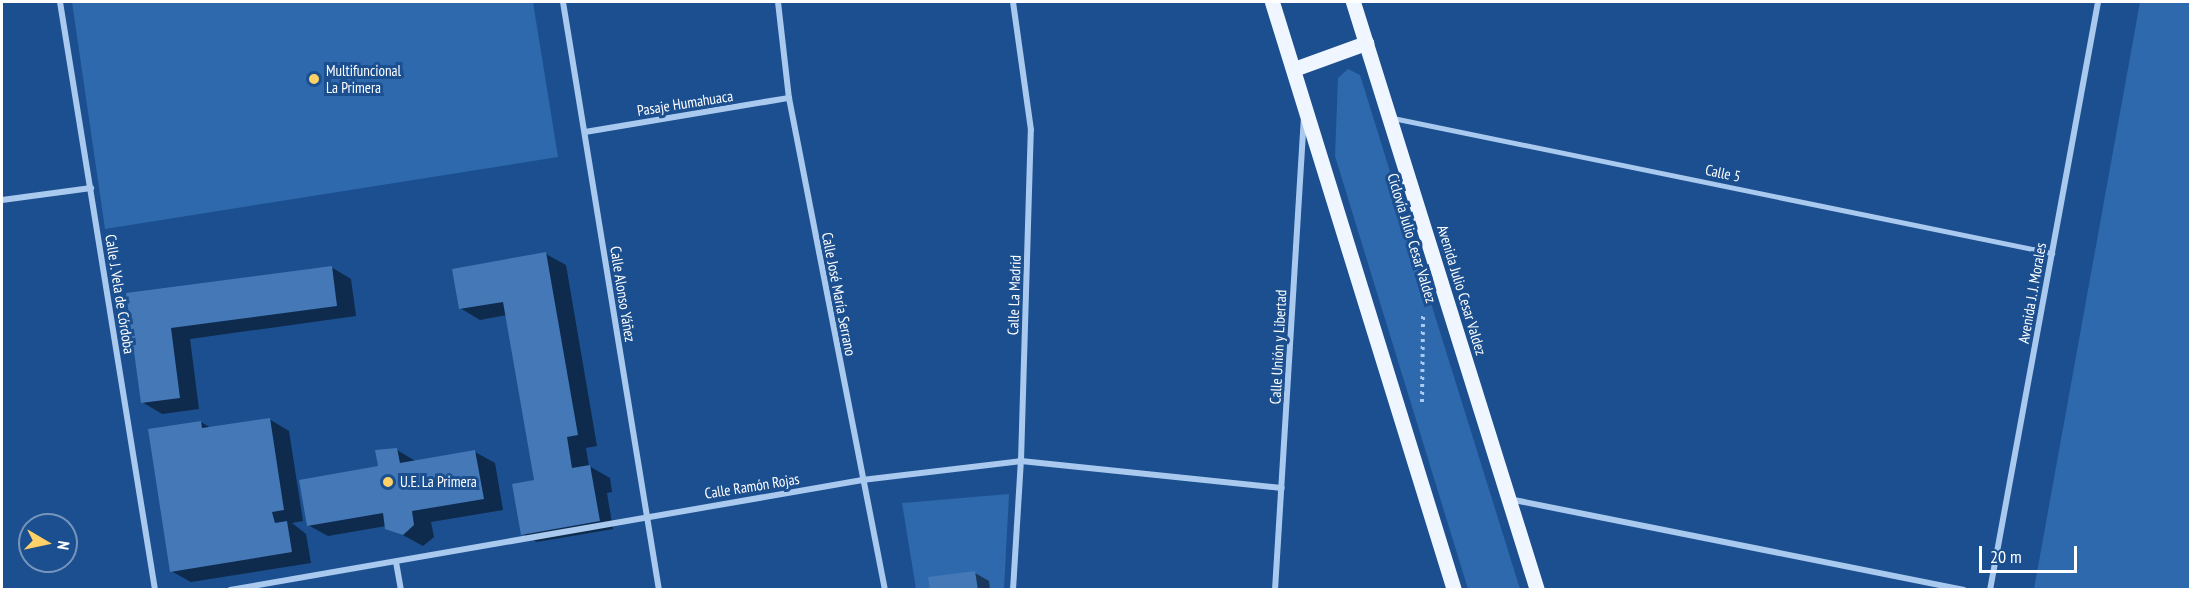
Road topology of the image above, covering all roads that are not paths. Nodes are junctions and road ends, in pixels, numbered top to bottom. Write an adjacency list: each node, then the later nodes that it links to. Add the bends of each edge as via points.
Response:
1 (60, 2): 14 (street, Calle J. Vela de Córdoba)
2 (564, 2): 13 (street, Calle Alonso Yáñez)
3 (778, 2): 10 (street, Calle José María Serrano)
4 (1013, 2): 17 (street, Calle La Madrid, via 1031,130)
5 (1272, 2): 9 (main road)
6 (1353, 2): 8 (main road, Avenida Julio Cesar Valdez)
7 (2098, 2): 16 (street, Avenida J. J. Morales)
8 (1366, 43): 9 (main road); 12 (main road, Avenida Julio Cesar Valdez)
9 (1294, 69): 11 (main road)
10 (789, 98): 13 (street, Pasaje Humahuaca); 18 (street, Calle José María Serrano)
11 (1305, 105): 19 (street, Calle Unión y Libertad); 30 (main road)
12 (1389, 117): 16 (lane, Calle 5); 20 (main road, Avenida Julio Cesar Valdez)
13 (585, 132): 21 (street, Calle Alonso Yáñez)
14 (91, 188): 15 (street); 23 (street, Calle J. Vela de Córdoba)
15 (2, 200)
16 (2052, 253): 33 (street, Avenida J. J. Morales)
17 (1021, 461): 18 (street, Calle Ramón Rojas); 19 (street, Calle Ramón Rojas); 28 (street, Calle La Madrid)
18 (862, 480): 21 (street, Calle Ramón Rojas); 27 (street, Calle José María Serrano)
19 (1282, 488): 29 (street, Calle Unión y Libertad)
20 (1509, 499): 31 (main road, Avenida Julio Cesar Valdez); 32 (street)
21 (647, 516): 22 (street, Calle Ramón Rojas); 26 (street, Calle Alonso Yáñez)
22 (396, 562): 24 (street, Calle Ramón Rojas); 25 (street)
23 (155, 590)
24 (230, 590)
25 (401, 590)
26 (659, 590)
27 (885, 590)
28 (1013, 590)
29 (1275, 590)
30 (1454, 590)
31 (1537, 590)
32 (1964, 590)
33 (1990, 590)

